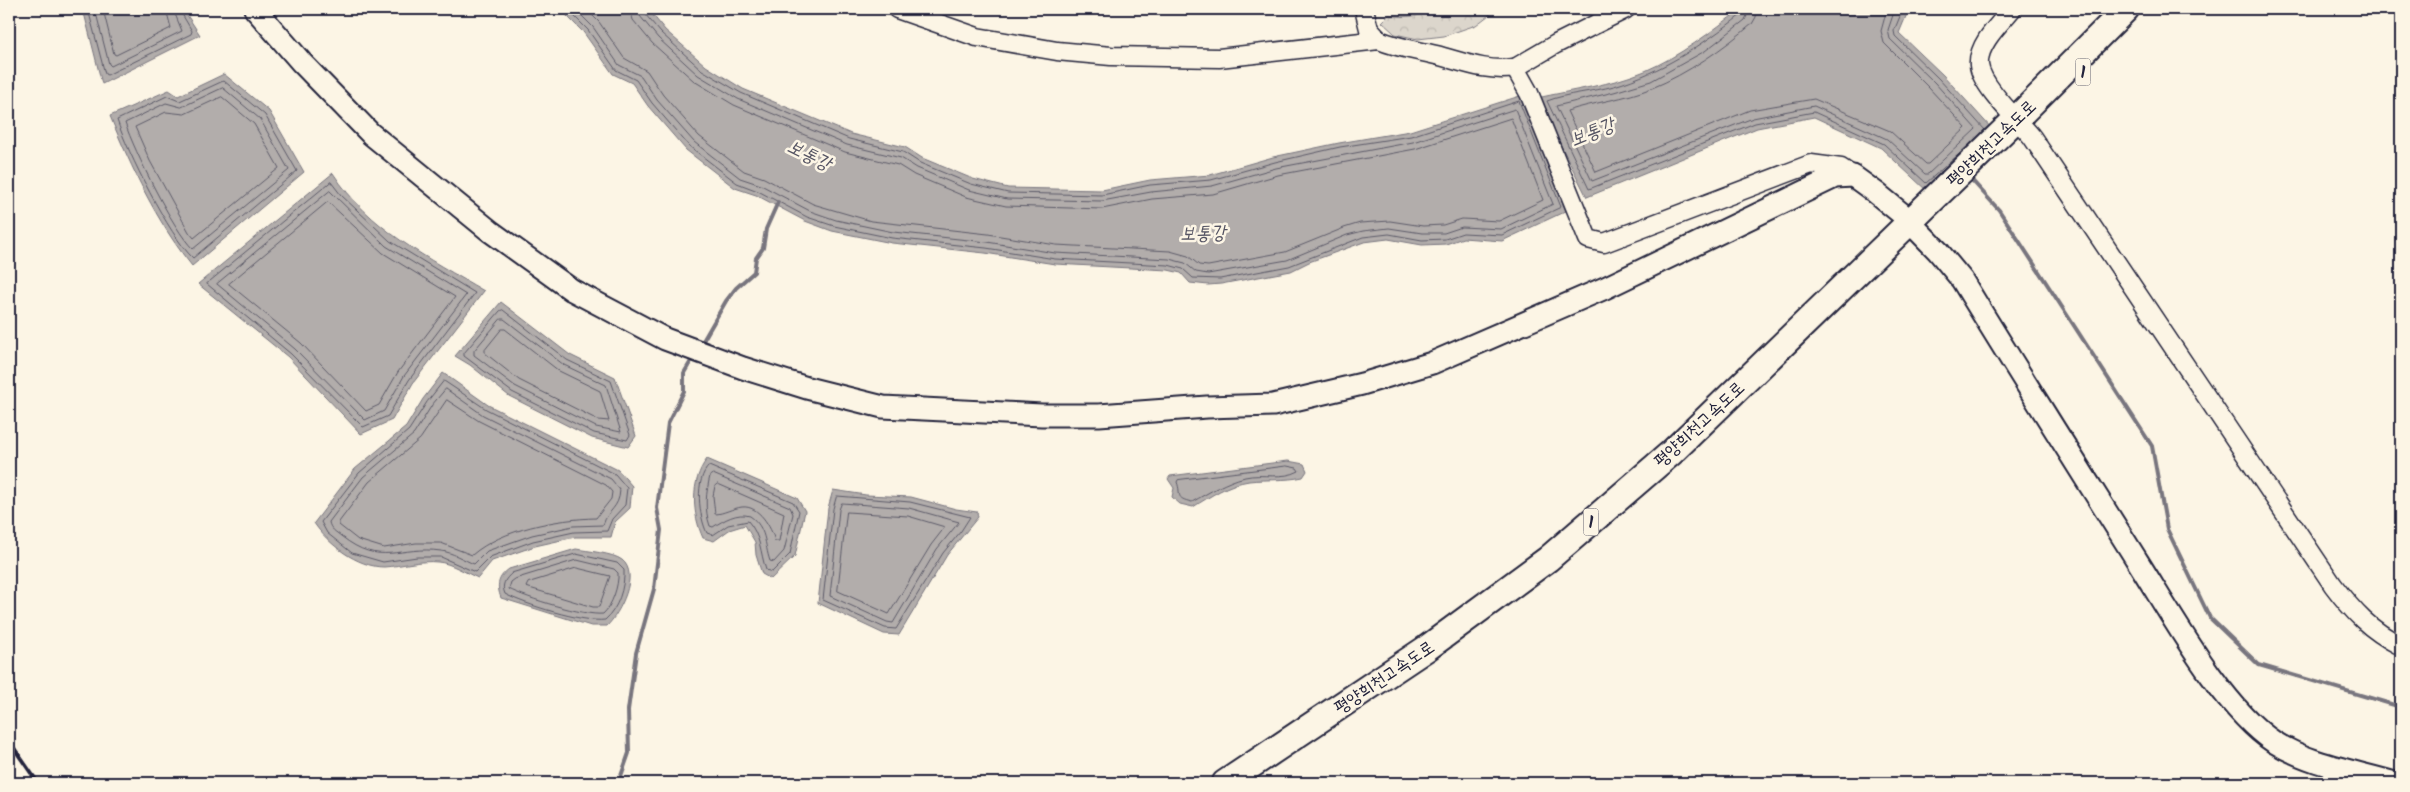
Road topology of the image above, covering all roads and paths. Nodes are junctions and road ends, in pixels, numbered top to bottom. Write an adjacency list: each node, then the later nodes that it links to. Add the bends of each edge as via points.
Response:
1 (255, 9): 11 (main road, via 371,134 490,231 572,290 665,339 743,368 883,407 1099,415 1273,405 1432,363 1605,288 1835,177)
2 (897, 9): 8 (street, via 977,37 1057,51 1111,56 1219,58)
3 (1364, 9): 8 (street, via 1370,28)
4 (1626, 9): 9 (street)
5 (2012, 9): 10 (street, via 1996,27 1982,51 1979,65 1987,83)
6 (2126, 9): 10 (highway, 평양희천고속도로 / 1)
7 (2146, 9): 10 (highway, 평양희천고속도로 / 1)
8 (1379, 40): 9 (street, via 1400,49 1483,69)
9 (1515, 68): 11 (street, via 1529,93 1588,239 1604,243 1811,164 1841,168)
10 (2018, 127): 12 (highway, 평양희천고속도로 / 1); 13 (street, via 2333,585 2353,612 2378,634)
11 (1853, 176): 12 (main road)
12 (1919, 223): 14 (highway, 평양희천고속도로 / 1, via 1671,453 1548,560 1427,648); 15 (highway, 평양희천고속도로 / 1, via 1667,472 1562,565 1482,624); 16 (main road, via 1962,280 2175,621 2232,702 2274,742 2316,761)
13 (2401, 646)
14 (1225, 783)
15 (1247, 783)
16 (2395, 783)

